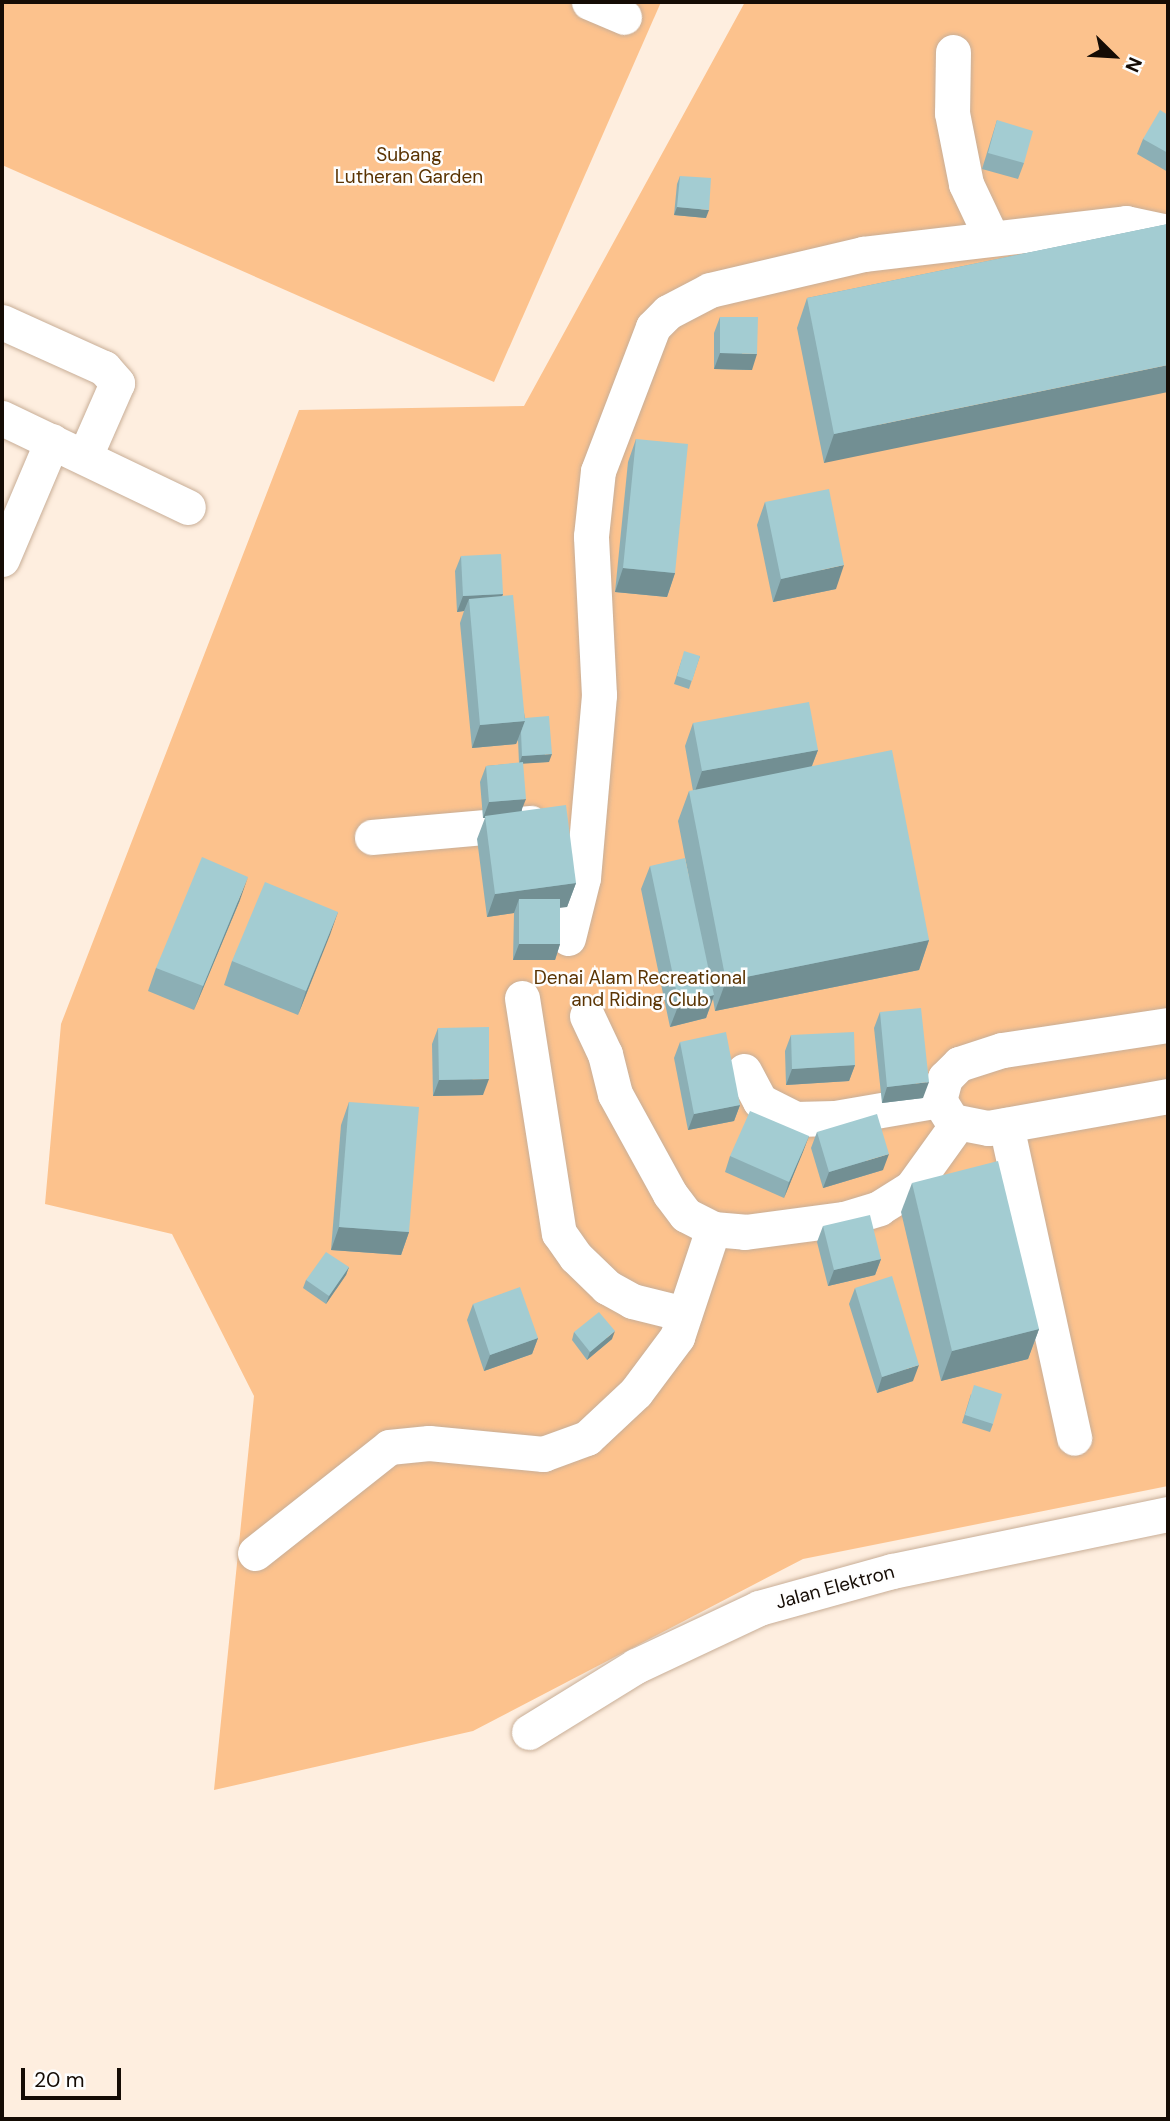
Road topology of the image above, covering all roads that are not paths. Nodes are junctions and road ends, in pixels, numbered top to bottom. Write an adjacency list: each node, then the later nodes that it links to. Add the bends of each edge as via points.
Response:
1 (589, 2): 2 (lane)
2 (624, 17)
3 (953, 52): 5 (lane, via 952,113 967,184)
4 (1168, 232): 5 (lane, via 1126,223)
5 (991, 237): 12 (lane, via 863,254 710,290 668,312 653,327 598,471 591,536 599,695)
6 (2, 322): 9 (lane, via 104,368 117,383)
7 (2, 418): 8 (lane)
8 (52, 441): 9 (lane); 11 (lane)
9 (85, 456): 10 (lane)
10 (188, 508)
11 (2, 559)
12 (585, 817): 13 (lane); 14 (lane, via 583,878)
13 (372, 837)
14 (568, 938)
15 (522, 998): 23 (lane, via 559,1233 607,1287 632,1301)
16 (587, 1016): 22 (lane, via 605,1054 615,1094 670,1194 686,1215)
17 (1168, 1025): 20 (lane, via 1002,1050 959,1064 945,1078)
18 (744, 1071): 20 (lane, via 760,1101 795,1119)
19 (1168, 1096): 21 (lane)
20 (948, 1111): 21 (lane, via 970,1128); 22 (lane, via 912,1187 879,1208 844,1219 745,1233)
21 (1006, 1125): 24 (lane)
22 (713, 1228): 23 (lane)
23 (684, 1314): 26 (lane, via 677,1337 636,1392 587,1438 543,1454 429,1443 389,1447)
24 (1074, 1438)
25 (1168, 1514): 27 (lane, Jalan Elektron, via 892,1571 759,1608 636,1666)
26 (255, 1553)
27 (529, 1732)

